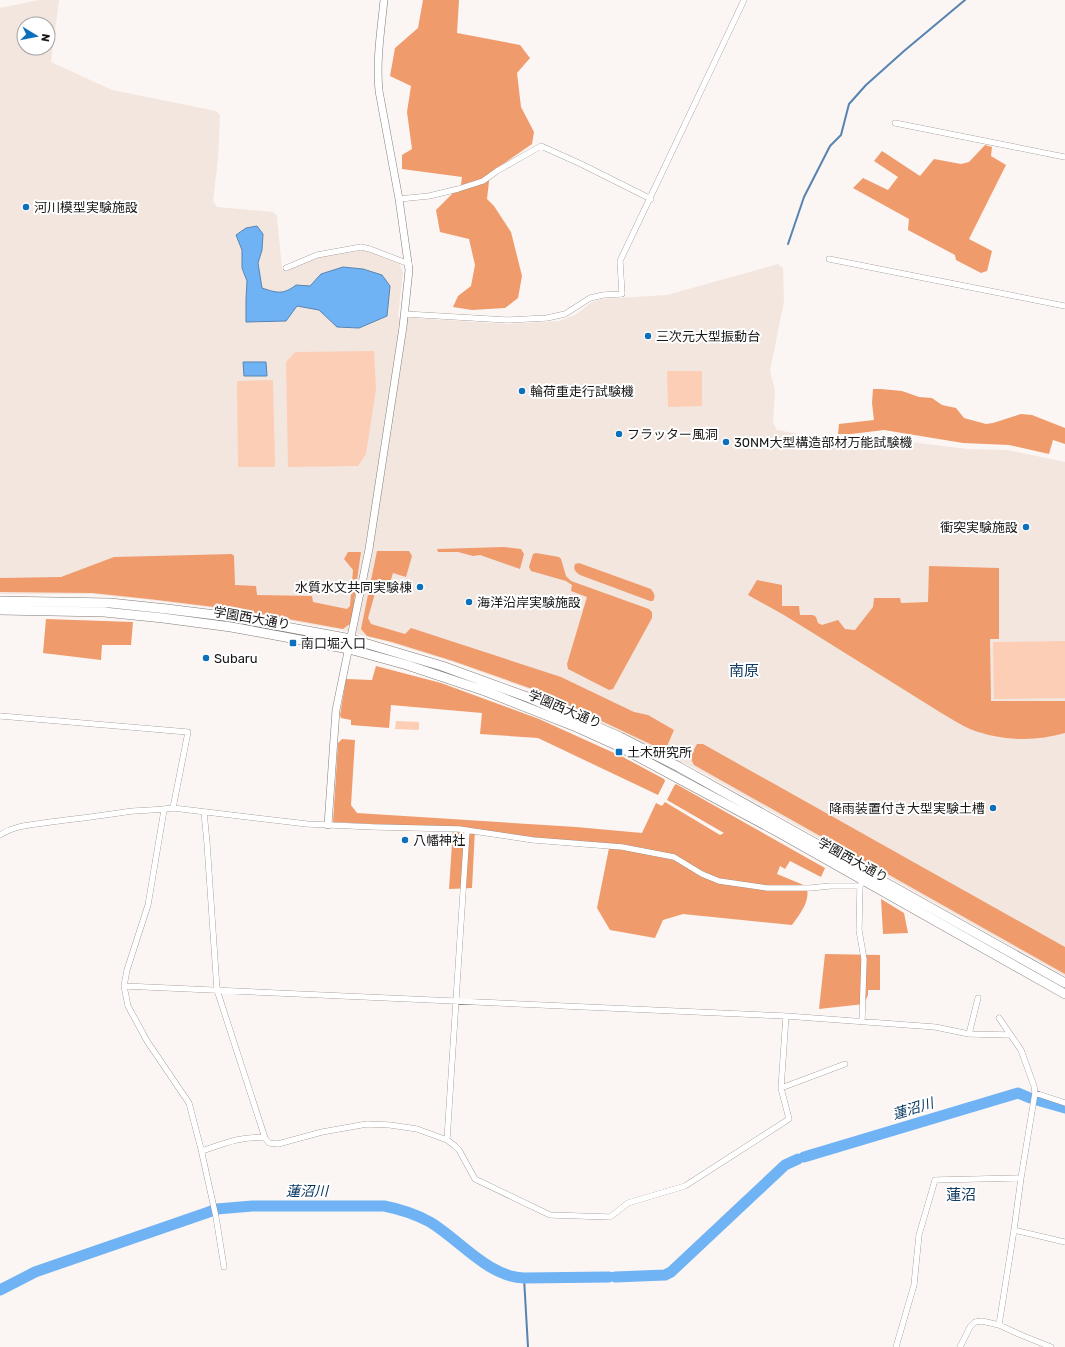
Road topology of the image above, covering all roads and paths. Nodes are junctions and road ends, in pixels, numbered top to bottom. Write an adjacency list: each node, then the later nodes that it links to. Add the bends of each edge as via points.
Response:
1 (384, 0): 6 (street, via 377,62 378,77)
2 (744, 0): 5 (street)
3 (895, 123): 4 (street)
4 (1065, 157)
5 (651, 199): 6 (street, via 540,146 483,181 429,196); 11 (street, via 620,261 622,294 590,298 565,314 547,318 507,320)
6 (398, 200): 8 (street)
7 (829, 259): 10 (street)
8 (409, 264): 9 (street, via 361,247 318,255); 11 (street)
9 (286, 268)
10 (1065, 306)
11 (405, 314): 15 (street, via 369,549)
12 (0, 601): 14 (highway, 学園西大通り, via 110,603)
13 (0, 610): 14 (highway, 学園西大通り)
14 (167, 614): 15 (highway, 学園西大通り, via 232,618); 16 (highway, 学園西大通り)
15 (351, 640): 16 (street); 25 (highway, 学園西大通り, via 442,666 487,682 620,737 679,767)
16 (349, 649): 21 (street, via 336,710); 24 (highway, 学園西大通り, via 485,691 618,746 771,829)
17 (0, 716): 18 (street, via 188,732)
18 (173, 808): 19 (street); 20 (street)
19 (164, 810): 23 (street, via 135,811 17,827); 26 (street, via 148,905)
20 (204, 812): 21 (street); 27 (street)
21 (328, 825): 22 (street)
22 (467, 830): 24 (street, via 533,840 622,847 665,855 711,878 767,888 810,888); 30 (street)
23 (0, 835)
24 (862, 883): 28 (highway, 学園西大通り); 33 (street, via 859,930 864,959)
25 (1065, 983)
26 (124, 986): 27 (street); 42 (street, via 128,1006 147,1042 189,1104)
27 (217, 990): 30 (street); 40 (street)
28 (1065, 994)
29 (978, 998): 34 (street)
30 (455, 1002): 31 (street); 41 (street)
31 (786, 1016): 33 (street); 37 (street)
32 (999, 1018): 35 (street)
33 (862, 1021): 34 (street, via 935,1027)
34 (969, 1034): 35 (street)
35 (1010, 1035): 38 (street, via 1021,1050)
36 (845, 1064): 37 (street)
37 (781, 1088): 41 (street, via 789,1120 685,1186 628,1204 610,1217 550,1215 507,1195 475,1179 459,1150)
38 (1035, 1093): 39 (street); 43 (street)
39 (1065, 1103)
40 (265, 1138): 41 (street, via 269,1143 278,1144 322,1132 367,1124 417,1129); 42 (street, via 254,1137)
41 (447, 1140)
42 (202, 1151): 46 (street)
43 (1021, 1178): 44 (street); 48 (street, via 935,1180 919,1235 914,1285)
44 (1014, 1230): 45 (street); 47 (street)
45 (1065, 1242)
46 (224, 1267)
47 (999, 1325): 49 (street, via 974,1322); 50 (street)
48 (896, 1347)
49 (960, 1347)
50 (1051, 1347)

